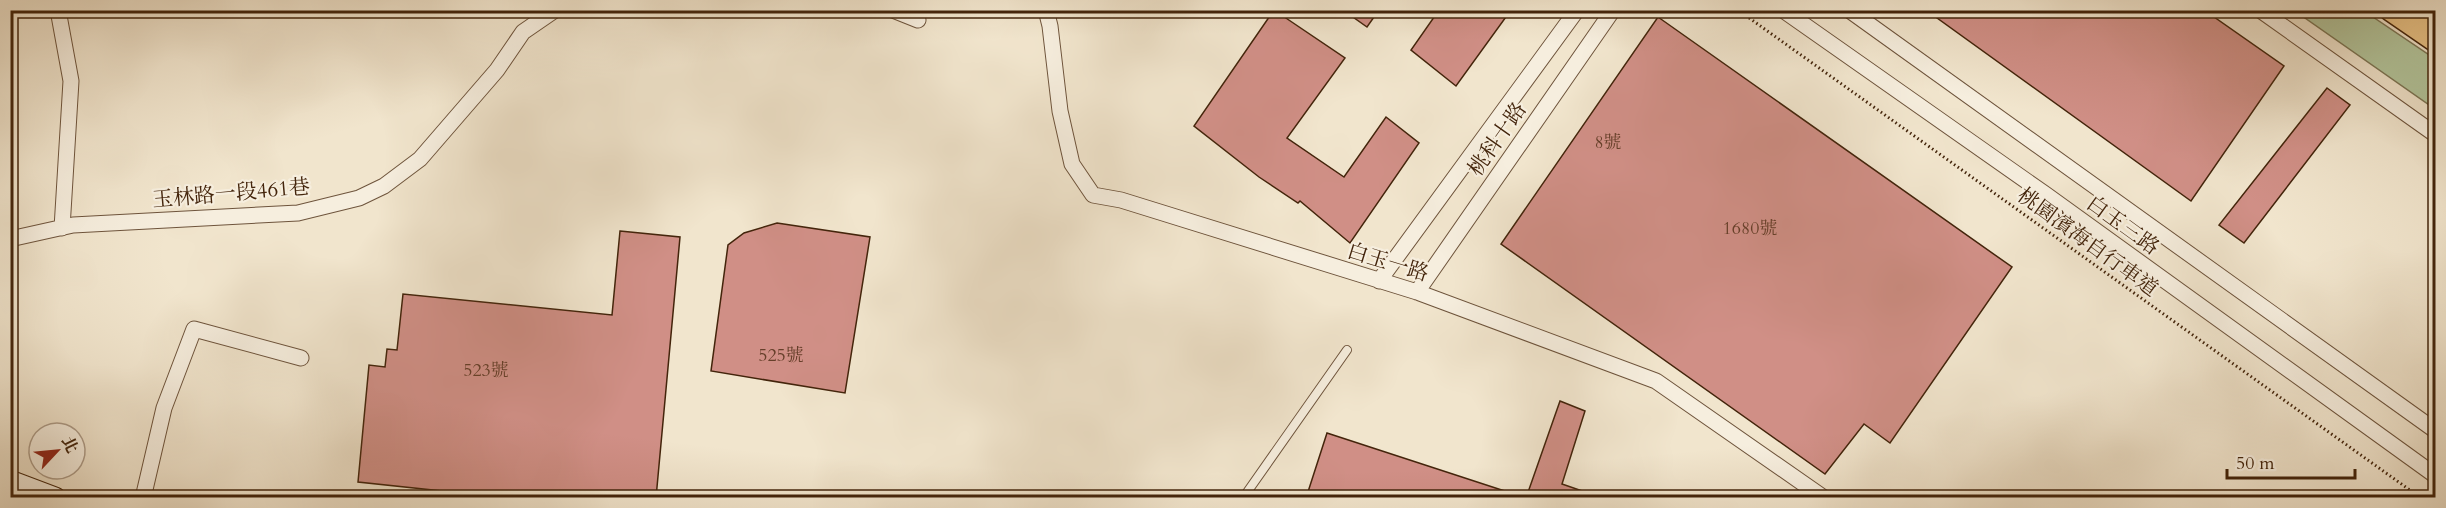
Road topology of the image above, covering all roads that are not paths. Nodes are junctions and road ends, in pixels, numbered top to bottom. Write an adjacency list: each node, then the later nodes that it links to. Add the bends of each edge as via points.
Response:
1 (58, 10): 16 (street, via 71,81)
2 (555, 10): 16 (street, 玉林路一段461巷, via 523,32 497,70 420,159 384,186 359,198 298,213)
3 (893, 10): 13 (street)
4 (1046, 10): 18 (street, 白玉一路, via 1060,111 1072,164 1093,195)
5 (1577, 10): 18 (street, 桃科十路)
6 (1613, 10): 19 (street, 桃科十路)
7 (1783, 10): 23 (street, 白玉三路)
8 (1849, 10): 22 (street, 白玉三路)
9 (2260, 10): 15 (street)
10 (2391, 10): 14 (main road)
11 (2430, 10): 12 (highway)
12 (2436, 14)
13 (918, 20)
14 (2436, 41)
15 (2436, 135)
16 (62, 228): 17 (street, 玉林路一段461巷)
17 (10, 238)
18 (1379, 280): 19 (street, 白玉一路)
19 (1417, 292): 28 (street, 白玉一路, via 1656,381)
20 (1347, 350): 27 (lane)
21 (301, 358): 26 (street, via 194,329 164,408)
22 (2436, 431)
23 (2436, 476)
24 (11, 482): 25 (street)
25 (56, 498)
26 (143, 498)
27 (1243, 498)
28 (1824, 498)

